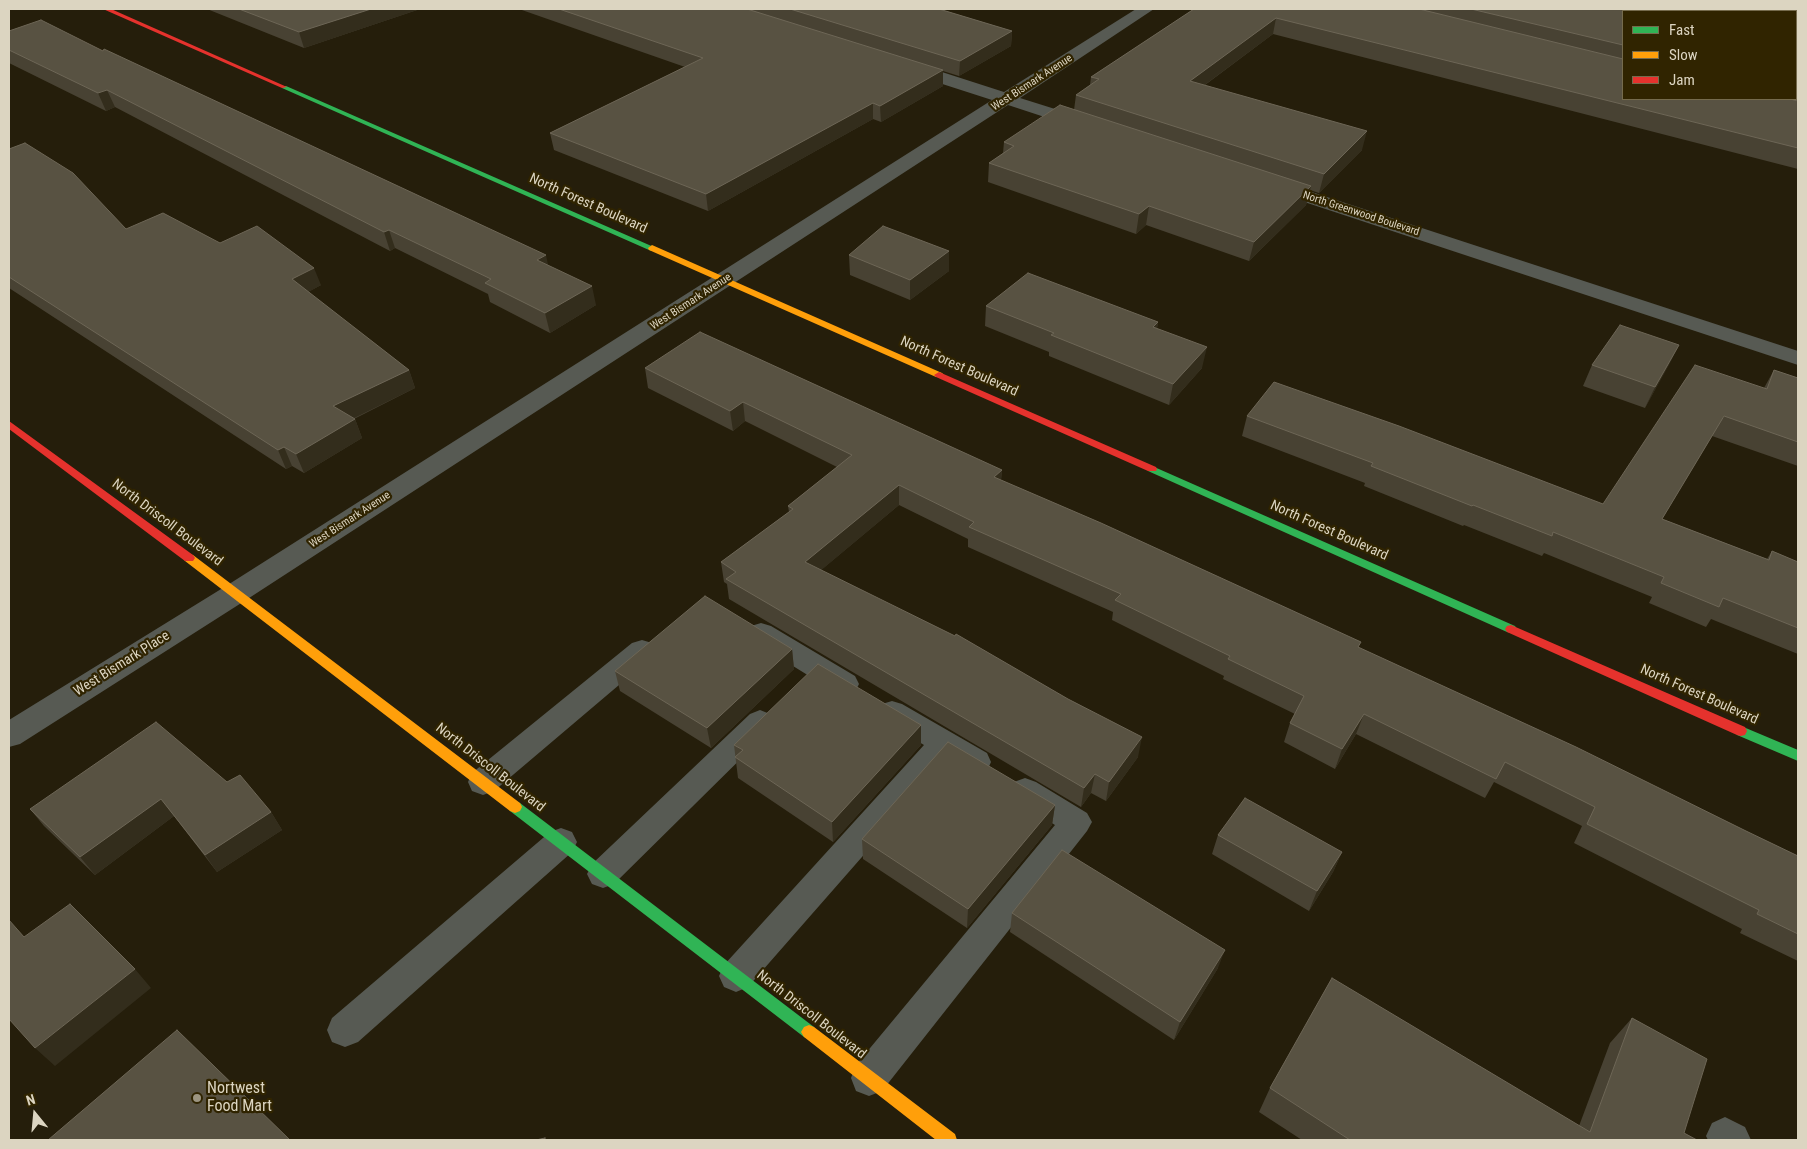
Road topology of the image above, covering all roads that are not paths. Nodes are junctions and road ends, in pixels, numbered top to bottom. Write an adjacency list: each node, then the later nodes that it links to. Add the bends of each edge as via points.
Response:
1 (106, 9): 7 (street, North Forest Boulevard)
2 (1146, 9): 4 (street, West Bismark Avenue)
3 (894, 63): 4 (street)
4 (1008, 99): 5 (street); 7 (street, West Bismark Avenue)
5 (1102, 130)
6 (1252, 179): 8 (street, North Greenwood Boulevard)
7 (725, 280): 10 (street, West Bismark Avenue); 16 (street, North Forest Boulevard)
8 (1798, 358)
9 (9, 424): 10 (street, North Driscoll Boulevard)
10 (236, 593): 14 (street, West Bismark Place); 17 (street, North Driscoll Boulevard)
11 (736, 618): 13 (lane)
12 (666, 631): 17 (lane)
13 (817, 667): 15 (lane); 19 (lane)
14 (9, 735)
15 (944, 743): 20 (lane); 22 (lane, via 1076,822)
16 (1798, 756)
17 (483, 782): 18 (street, North Driscoll Boulevard)
18 (561, 842): 19 (street, North Driscoll Boulevard); 21 (lane)
19 (603, 874): 20 (street, North Driscoll Boulevard)
20 (736, 976): 22 (street, North Driscoll Boulevard)
21 (345, 1030)
22 (869, 1078): 23 (street, North Driscoll Boulevard)
23 (949, 1140)

